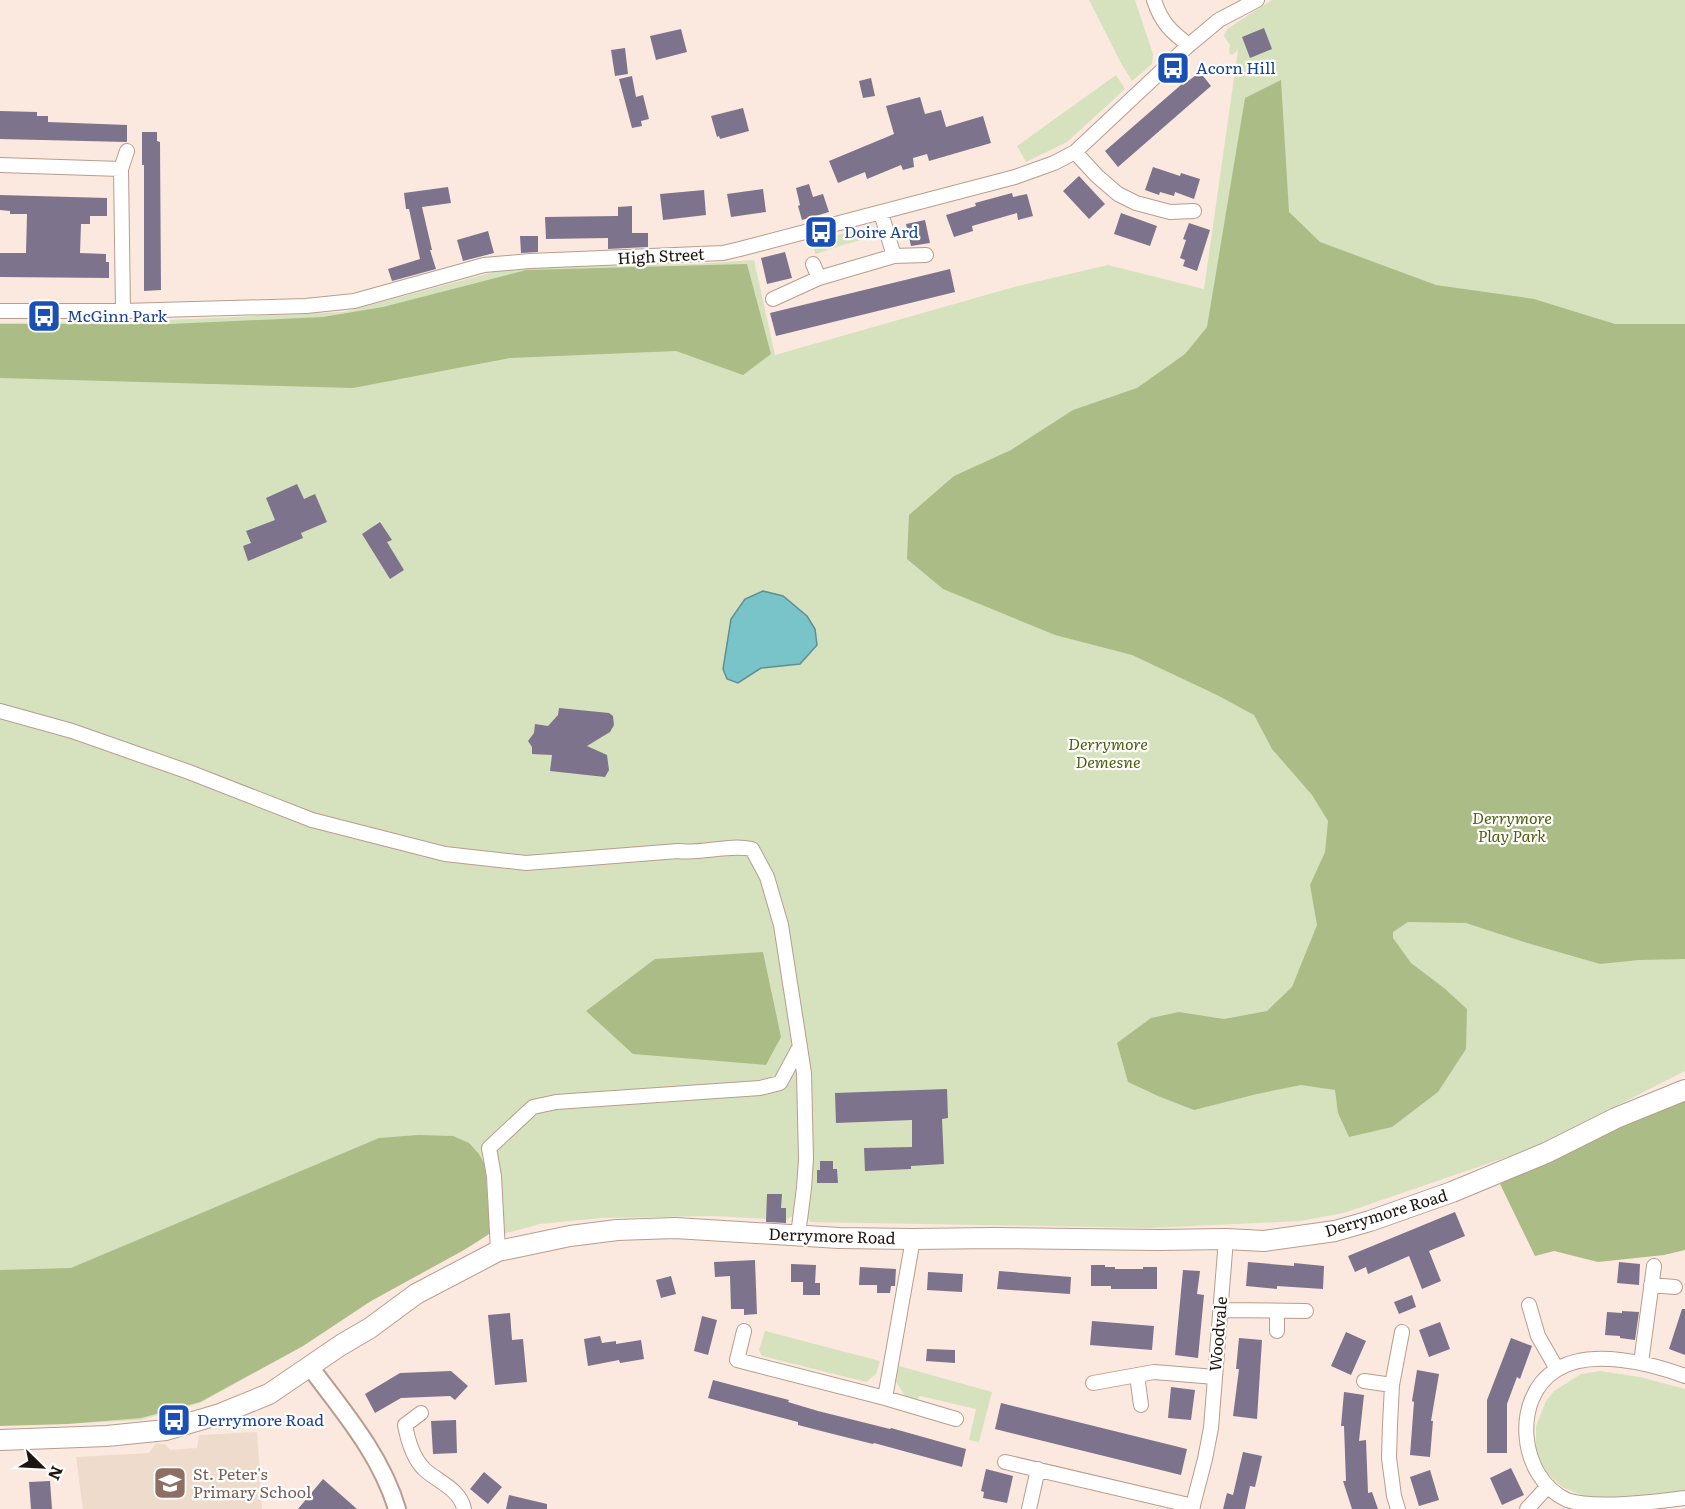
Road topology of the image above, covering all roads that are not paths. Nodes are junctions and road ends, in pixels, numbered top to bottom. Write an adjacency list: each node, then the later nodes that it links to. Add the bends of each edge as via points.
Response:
1 (1154, 0): 3 (street, via 1159,16)
2 (1257, 0): 3 (street, High Street, via 1219,20)
3 (1189, 45): 5 (street, High Street)
4 (127, 151): 7 (street)
5 (1074, 152): 8 (street, via 1097,177 1136,203 1170,212); 9 (street, High Street, via 1016,177)
6 (0, 165): 7 (street)
7 (121, 168): 16 (street)
8 (1194, 211)
9 (881, 213): 11 (street); 16 (street, High Street, via 723,253 484,265 354,301)
10 (926, 255): 11 (street)
11 (894, 256): 13 (street)
12 (813, 264): 13 (street)
13 (819, 278): 14 (street)
14 (773, 299)
15 (0, 311): 16 (street, High Street)
16 (123, 311)
17 (0, 711): 18 (street, via 168,764 312,820 445,854 526,863 752,849 767,877 782,926)
18 (800, 1047): 20 (street, via 806,1159); 23 (street, via 780,1083 760,1088 556,1102 533,1107 489,1148 495,1176)
19 (1685, 1090): 22 (main road, Derrymore Road, via 1491,1177 1370,1221 1335,1231 1264,1241)
20 (798, 1234): 21 (main road, Derrymore Road); 23 (main road, Derrymore Road, via 675,1228 617,1230)
21 (913, 1239): 22 (main road, Derrymore Road); 43 (street)
22 (1226, 1239): 28 (street, Woodvale)
23 (498, 1251): 35 (main road, Derrymore Road, via 416,1294)
24 (1654, 1266): 25 (street)
25 (1651, 1285): 26 (street); 34 (street)
26 (1675, 1287)
27 (1529, 1305): 36 (street, via 1538,1336)
28 (1220, 1310): 29 (street); 39 (street, Woodvale)
29 (1277, 1311): 30 (street); 32 (street)
30 (1306, 1311)
31 (744, 1331): 43 (street, via 737,1360)
32 (1277, 1331)
33 (1402, 1332): 42 (street)
34 (1641, 1363): 36 (street, via 1610,1359 1578,1361); 38 (street)
35 (310, 1367): 47 (main road, Derrymore Road, via 269,1394 165,1430); 53 (street, via 374,1455)
36 (1557, 1369): 50 (street, via 1543,1380 1527,1415 1529,1453)
37 (1137, 1375): 39 (street, via 1154,1371); 41 (street); 44 (street)
38 (1685, 1376)
39 (1215, 1377): 52 (street, Woodvale, via 1211,1428)
40 (1364, 1381): 42 (street)
41 (1093, 1383)
42 (1392, 1385): 56 (street, via 1389,1458)
43 (885, 1398): 46 (street)
44 (1141, 1405)
45 (421, 1413): 54 (street, via 405,1425 414,1455 423,1468 458,1495)
46 (956, 1419)
47 (0, 1440)
48 (1005, 1462): 49 (street)
49 (1038, 1469): 52 (street); 55 (street)
50 (1548, 1486): 51 (street, via 1566,1500 1583,1506); 57 (street)
51 (1685, 1498)
52 (1192, 1507)
53 (397, 1509)
54 (464, 1509)
55 (1029, 1509)
56 (1398, 1509)
57 (1527, 1509)

